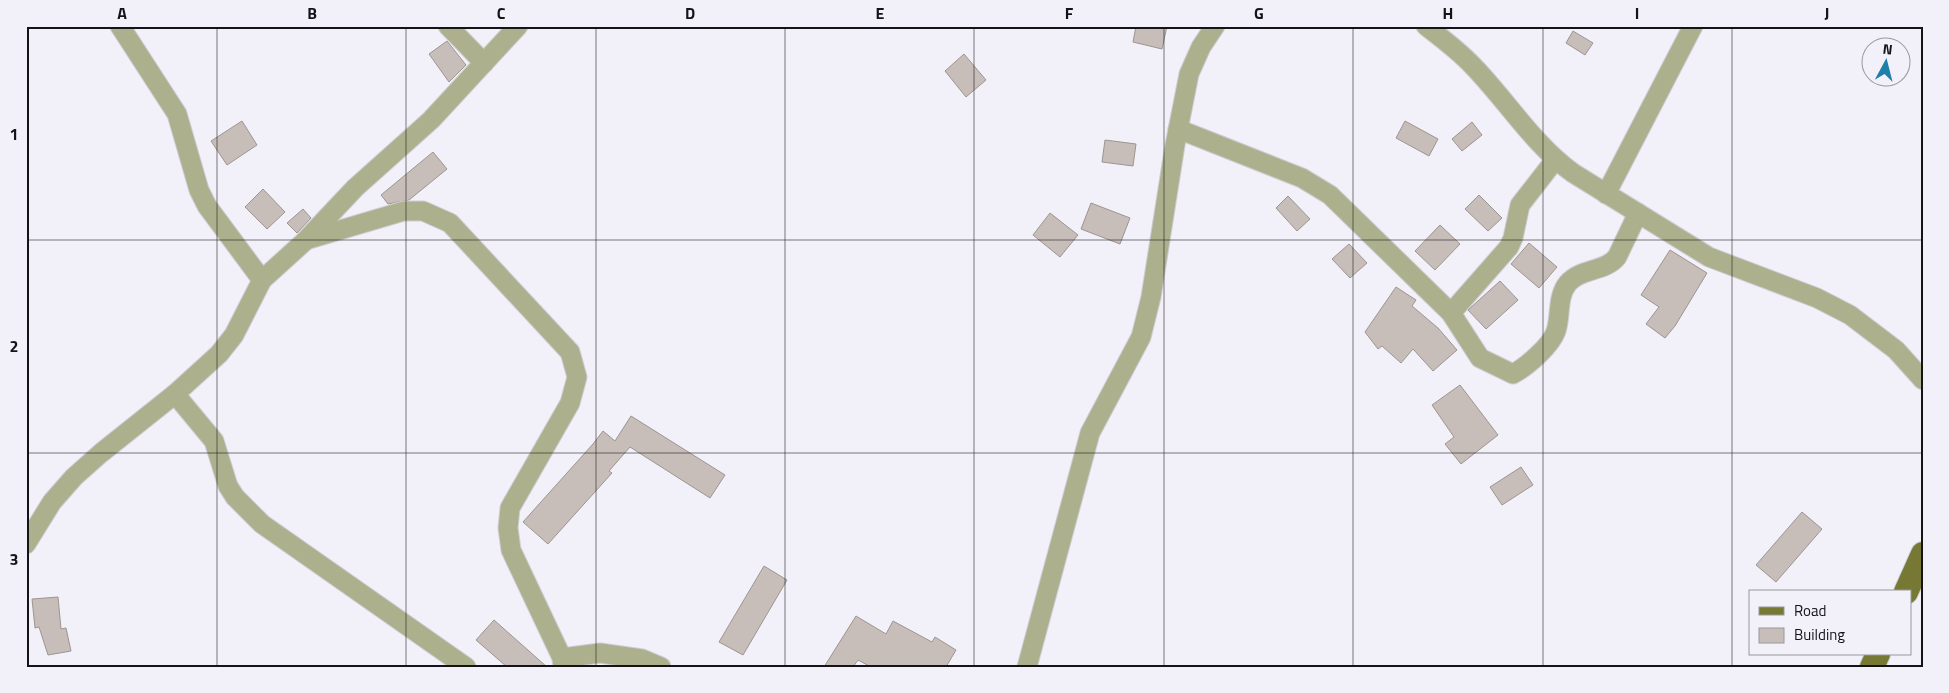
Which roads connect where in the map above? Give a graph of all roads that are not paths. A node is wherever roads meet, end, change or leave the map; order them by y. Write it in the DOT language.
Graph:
graph roads {
  1 [pos="120,26"];
  2 [pos="448,26"];
  3 [pos="518,26"];
  4 [pos="1215,26"];
  5 [pos="1426,26"];
  6 [pos="1693,26"];
  7 [pos="484,63"];
  8 [pos="1178,129"];
  9 [pos="1555,160"];
  10 [pos="1606,194"];
  11 [pos="1638,214"];
  12 [pos="305,241"];
  13 [pos="262,280"];
  14 [pos="1451,313"];
  15 [pos="1923,380"];
  16 [pos="175,394"];
  17 [pos="26,544"];
  18 [pos="1923,554"];
  19 [pos="1907,590"];
  20 [pos="562,663"];
  21 [pos="466,667"];
  22 [pos="661,667"];
  23 [pos="1027,667"];
  1 -- 13 [label="street"];
  2 -- 7 [label="street"];
  3 -- 7 [label="street"];
  4 -- 8 [label="street"];
  5 -- 9 [label="street"];
  6 -- 10 [label="street"];
  7 -- 12 [label="street"];
  8 -- 14 [label="street"];
  8 -- 23 [label="street"];
  9 -- 10 [label="street"];
  9 -- 14 [label="street"];
  10 -- 11 [label="street"];
  11 -- 14 [label="street"];
  11 -- 15 [label="street"];
  12 -- 13 [label="street"];
  12 -- 20 [label="street"];
  13 -- 16 [label="street"];
  16 -- 17 [label="street"];
  16 -- 21 [label="street"];
  18 -- 19 [label="main road"];
  20 -- 22 [label="street"];
}
